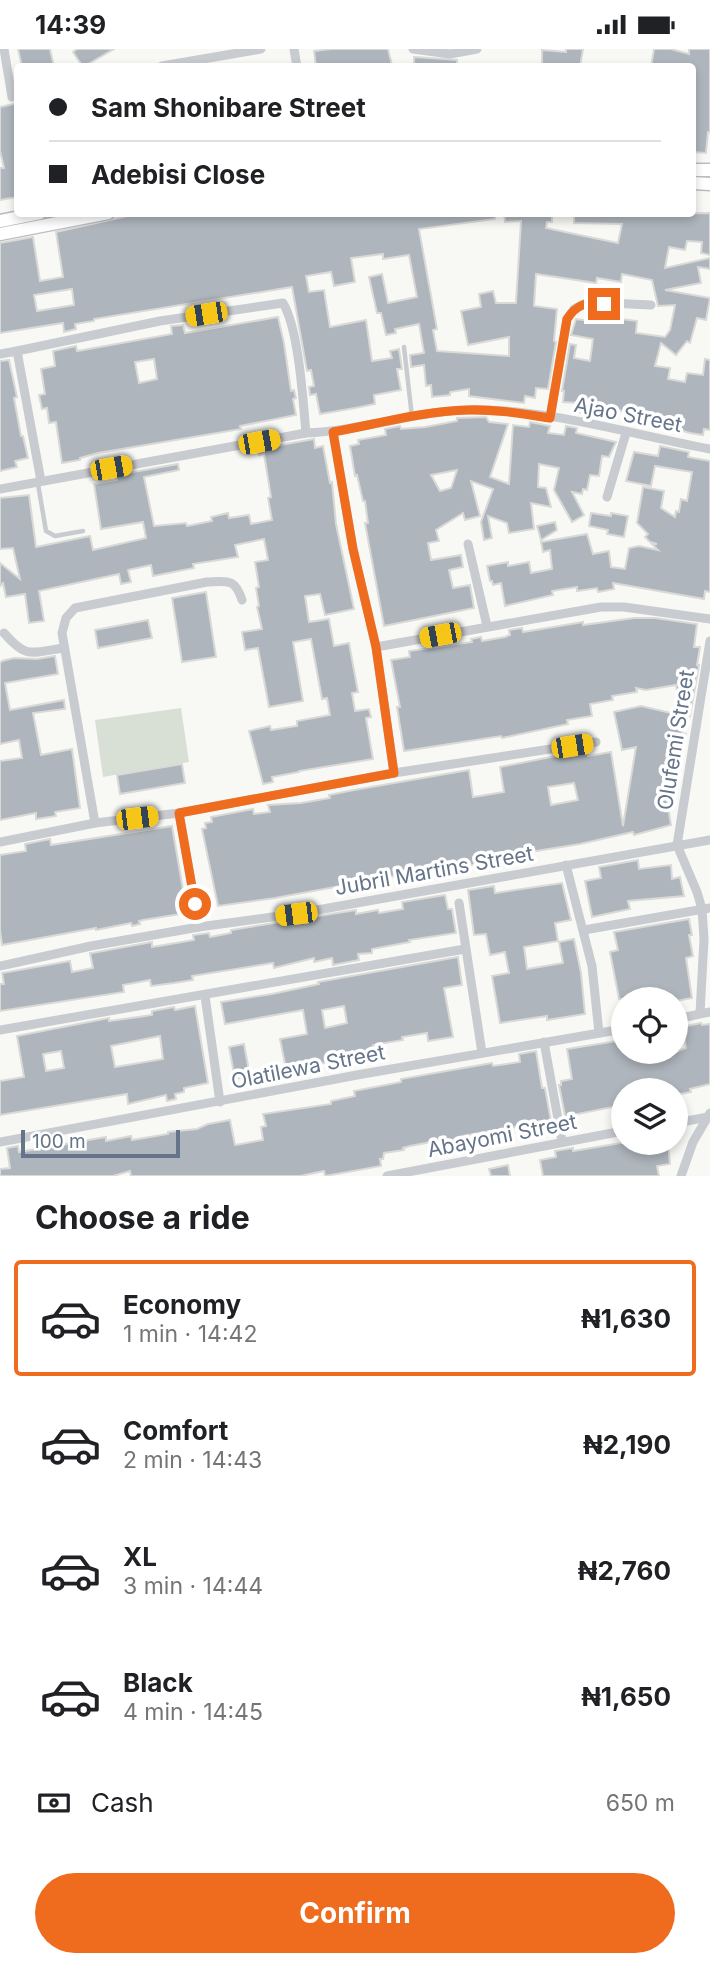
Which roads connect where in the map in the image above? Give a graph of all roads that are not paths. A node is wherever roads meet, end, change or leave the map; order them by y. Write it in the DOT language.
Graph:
graph roads {
  1 [pos="4,49"];
  2 [pos="261,49"];
  3 [pos="413,49"];
  4 [pos="477,49"];
  5 [pos="179,63"];
  6 [pos="14,92"];
  7 [pos="20,217"];
  8 [pos="87,217"];
  9 [pos="0,221"];
  10 [pos="0,234"];
  11 [pos="651,305"];
  12 [pos="404,347"];
  13 [pos="18,351"];
  14 [pos="0,354"];
  15 [pos="412,418"];
  16 [pos="550,418"];
  17 [pos="333,432"];
  18 [pos="626,432"];
  19 [pos="306,433"];
  20 [pos="710,449"];
  21 [pos="39,482"];
  22 [pos="0,489"];
  23 [pos="607,497"];
  24 [pos="83,531"];
  25 [pos="468,544"];
  26 [pos="242,600"];
  27 [pos="710,619"];
  28 [pos="486,626"];
  29 [pos="4,633"];
  30 [pos="710,641"];
  31 [pos="64,647"];
  32 [pos="376,647"];
  33 [pos="596,742"];
  34 [pos="394,773"];
  35 [pos="179,813"];
  36 [pos="95,823"];
  37 [pos="710,841"];
  38 [pos="0,842"];
  39 [pos="677,845"];
  40 [pos="566,865"];
  41 [pos="459,903"];
  42 [pos="706,909"];
  43 [pos="199,927"];
  44 [pos="584,930"];
  45 [pos="466,949"];
  46 [pos="0,966"];
  47 [pos="205,996"];
  48 [pos="705,1013"];
  49 [pos="0,1030"];
  50 [pos="611,1031"];
  51 [pos="599,1033"];
  52 [pos="544,1042"];
  53 [pos="482,1053"];
  54 [pos="220,1102"];
  55 [pos="709,1115"];
  56 [pos="688,1119"];
  57 [pos="611,1133"];
  58 [pos="562,1141"];
  59 [pos="0,1142"];
  60 [pos="387,1176"];
  61 [pos="681,1176"];
  1 -- 6 [label="street"];
  2 -- 5 [label="street"];
  3 -- 4 [label="street"];
  7 -- 9 [label="main road"];
  8 -- 10 [label="main road"];
  11 -- 16 [label="street"];
  12 -- 15 [label="lane"];
  13 -- 14 [label="street"];
  13 -- 19 [label="street"];
  13 -- 21 [label="street"];
  15 -- 16 [label="street, Ajao Street"];
  15 -- 17 [label="street, Ajao Street"];
  16 -- 18 [label="street, Ajao Street"];
  17 -- 19 [label="street, Ajao Street"];
  17 -- 32 [label="street"];
  18 -- 20 [label="street, Ajao Street"];
  18 -- 23 [label="street"];
  19 -- 21 [label="street, Ajao Street"];
  21 -- 22 [label="street, Ajao Street"];
  21 -- 24 [label="lane"];
  25 -- 28 [label="street"];
  26 -- 31 [label="street"];
  27 -- 28 [label="street"];
  28 -- 32 [label="street"];
  29 -- 31 [label="street"];
  30 -- 39 [label="street, Olufemi Street"];
  31 -- 36 [label="street"];
  32 -- 34 [label="street"];
  33 -- 34 [label="street"];
  34 -- 35 [label="street"];
  35 -- 36 [label="street"];
  35 -- 43 [label="street"];
  36 -- 38 [label="street"];
  37 -- 39 [label="street, Jubril Martins Street"];
  39 -- 40 [label="street, Jubril Martins Street"];
  39 -- 42 [label="street"];
  40 -- 43 [label="street, Jubril Martins Street"];
  40 -- 44 [label="street"];
  41 -- 45 [label="street"];
  42 -- 44 [label="street"];
  42 -- 48 [label="street"];
  43 -- 46 [label="street, Jubril Martins Street"];
  44 -- 51 [label="street"];
  45 -- 47 [label="street"];
  45 -- 53 [label="street"];
  47 -- 49 [label="street"];
  47 -- 54 [label="street"];
  50 -- 51 [label="street, Olatilewa Street"];
  51 -- 52 [label="street, Olatilewa Street"];
  52 -- 53 [label="street, Olatilewa Street"];
  52 -- 58 [label="street"];
  53 -- 54 [label="street, Olatilewa Street"];
  54 -- 59 [label="street, Olatilewa Street"];
  55 -- 56 [label="street"];
  55 -- 61 [label="street"];
  57 -- 58 [label="street, Abayomi Street"];
  58 -- 60 [label="street, Abayomi Street"];
}
